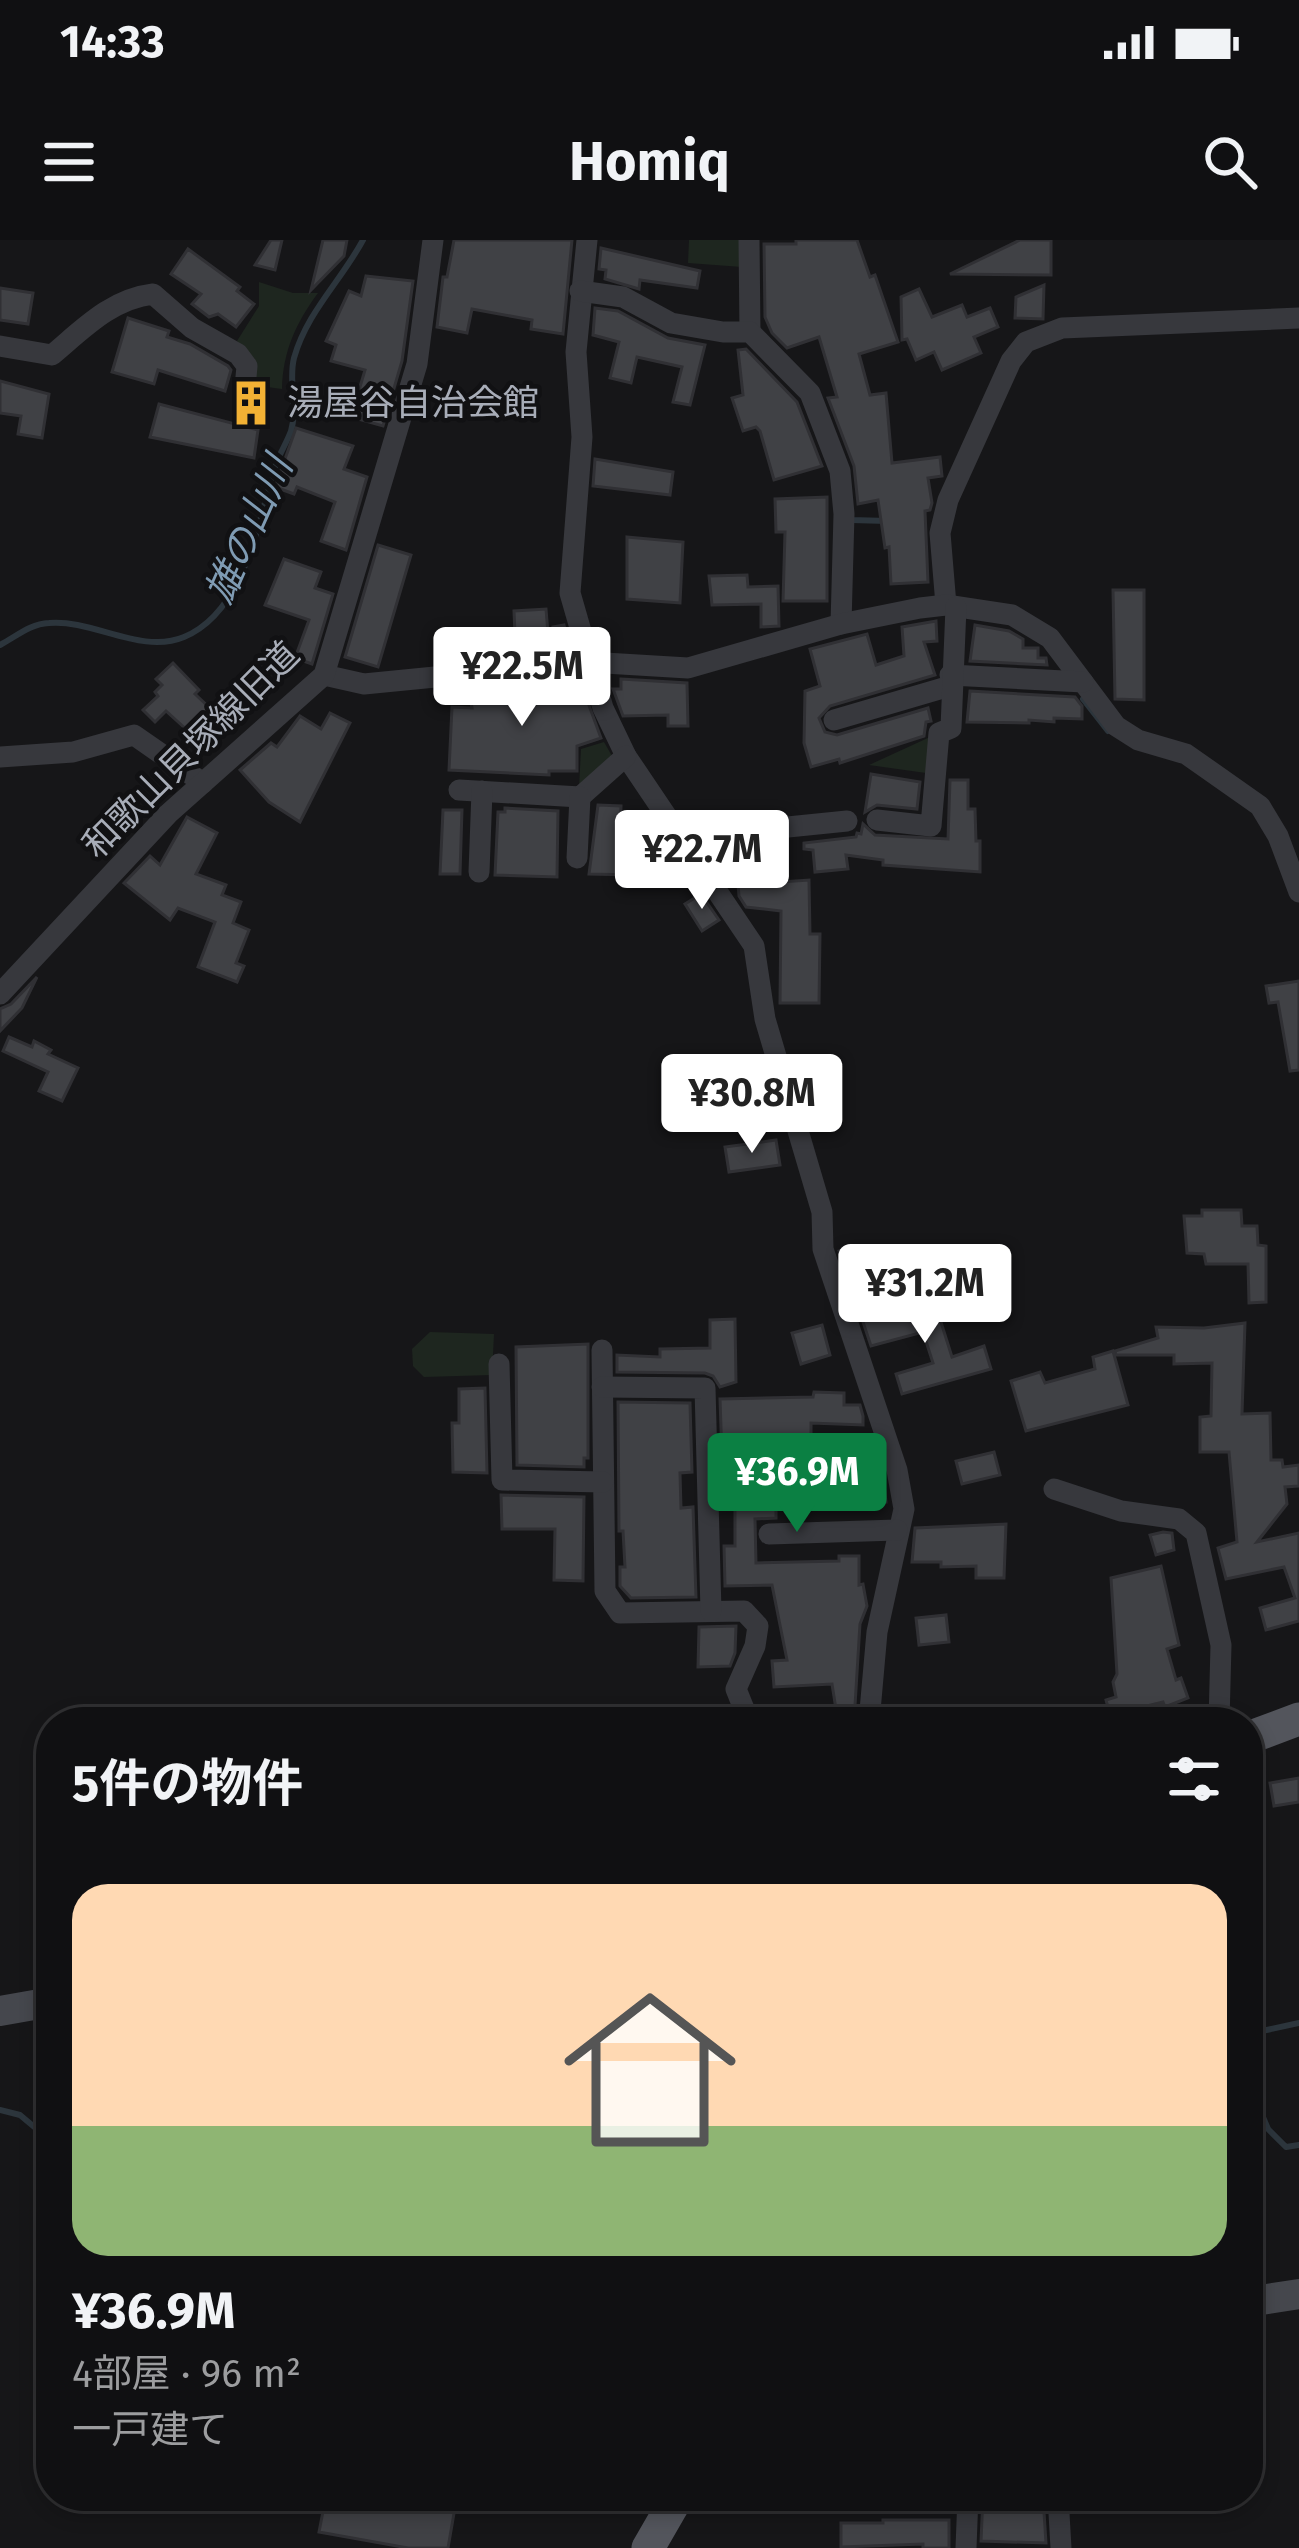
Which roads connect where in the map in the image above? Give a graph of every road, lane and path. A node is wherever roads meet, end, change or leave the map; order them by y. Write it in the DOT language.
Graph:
graph roads {
  1 [pos="433,240"];
  2 [pos="587,240"];
  3 [pos="749,240"];
  4 [pos="580,291"];
  5 [pos="1299,318"];
  6 [pos="750,332"];
  7 [pos="0,346"];
  8 [pos="245,388"];
  9 [pos="951,606"];
  10 [pos="842,624"];
  11 [pos="588,662"];
  12 [pos="324,675"];
  13 [pos="950,681"];
  14 [pos="1072,681"];
  15 [pos="834,720"];
  16 [pos="626,756"];
  17 [pos="0,757"];
  18 [pos="203,782"];
  19 [pos="580,797"];
  20 [pos="878,820"];
  21 [pos="847,821"];
  22 [pos="685,843"];
  23 [pos="578,858"];
  24 [pos="479,872"];
  25 [pos="1299,892"];
  26 [pos="0,994"];
  27 [pos="602,1350"];
  28 [pos="499,1364"];
  29 [pos="602,1387"];
  30 [pos="603,1481"];
  31 [pos="1054,1489"];
  32 [pos="897,1530"];
  33 [pos="769,1534"];
  34 [pos="711,1611"];
  35 [pos="743,1707"];
  36 [pos="870,1707"];
  37 [pos="1219,1707"];
  38 [pos="1299,1719"];
  39 [pos="1263,1732"];
  40 [pos="36,2005"];
  41 [pos="0,2012"];
  42 [pos="1299,2294"];
  43 [pos="1263,2300"];
  44 [pos="669,2511"];
  45 [pos="967,2511"];
  46 [pos="1059,2511"];
  47 [pos="648,2548"];
  48 [pos="966,2548"];
  49 [pos="1061,2548"];
  1 -- 12 [label="street, 和歌山貝塚線旧道"];
  2 -- 4 [label="street"];
  3 -- 6 [label="street"];
  4 -- 6 [label="street"];
  4 -- 11 [label="street"];
  5 -- 9 [label="street"];
  6 -- 10 [label="street"];
  7 -- 8 [label="street"];
  9 -- 10 [label="street"];
  9 -- 13 [label="street"];
  9 -- 14 [label="street"];
  10 -- 11 [label="street"];
  11 -- 12 [label="street"];
  11 -- 16 [label="street"];
  12 -- 18 [label="street, 和歌山貝塚線旧道"];
  13 -- 14 [label="street"];
  13 -- 15 [label="street"];
  13 -- 20 [label="street"];
  14 -- 25 [label="street"];
  16 -- 19 [label="street"];
  16 -- 22 [label="street"];
  17 -- 18 [label="street"];
  18 -- 26 [label="street, 和歌山貝塚線旧道"];
  19 -- 23 [label="street"];
  19 -- 24 [label="street"];
  21 -- 22 [label="street"];
  22 -- 32 [label="street"];
  27 -- 29 [label="street"];
  28 -- 30 [label="street"];
  29 -- 30 [label="street"];
  29 -- 34 [label="street"];
  30 -- 34 [label="street"];
  31 -- 37 [label="street"];
  32 -- 33 [label="street"];
  32 -- 36 [label="street"];
  34 -- 35 [label="street"];
  38 -- 39 [label="main road"];
  40 -- 41 [label="street"];
  42 -- 43 [label="street"];
  44 -- 47 [label="main road"];
  45 -- 48 [label="street"];
  46 -- 49 [label="street"];
}
